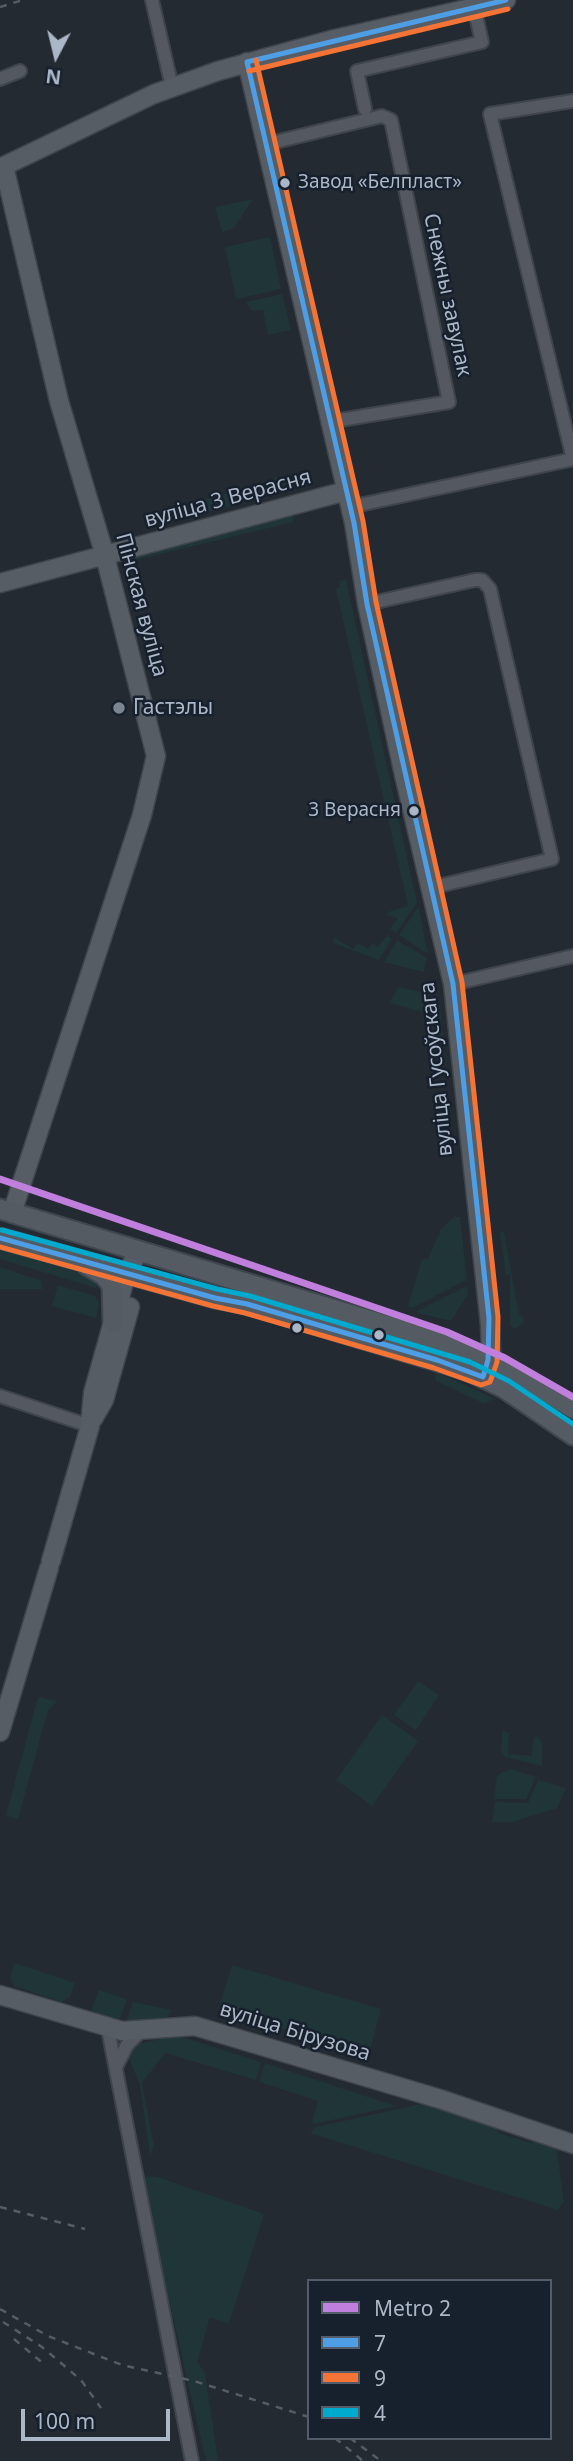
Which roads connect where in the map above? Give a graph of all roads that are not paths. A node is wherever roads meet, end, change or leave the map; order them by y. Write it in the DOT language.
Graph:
graph roads {
  1 [pos="152,0"];
  2 [pos="506,0"];
  3 [pos="474,7"];
  4 [pos="247,62"];
  5 [pos="20,71"];
  6 [pos="0,79"];
  7 [pos="172,87"];
  8 [pos="573,101"];
  9 [pos="366,109"];
  10 [pos="267,144"];
  11 [pos="2,167"];
  12 [pos="328,422"];
  13 [pos="573,459"];
  14 [pos="348,499"];
  15 [pos="105,556"];
  16 [pos="0,583"];
  17 [pos="367,604"];
  18 [pos="430,888"];
  19 [pos="573,956"];
  20 [pos="453,984"];
  21 [pos="3,1215"];
  22 [pos="0,1238"];
  23 [pos="139,1251"];
  24 [pos="74,1258"];
  25 [pos="133,1273"];
  26 [pos="113,1322"];
  27 [pos="486,1369"];
  28 [pos="0,1396"];
  29 [pos="573,1408"];
  30 [pos="90,1426"];
  31 [pos="573,1434"];
  32 [pos="0,1732"];
  33 [pos="0,1995"];
  34 [pos="108,2029"];
  35 [pos="140,2032"];
  36 [pos="117,2065"];
  37 [pos="573,2144"];
  38 [pos="192,2461"];
  1 -- 7 [label="street"];
  2 -- 3 [label="street"];
  3 -- 4 [label="street"];
  3 -- 9 [label="street"];
  4 -- 7 [label="street"];
  4 -- 10 [label="street, вуліца Гусоўскага"];
  5 -- 6 [label="street"];
  7 -- 11 [label="street"];
  8 -- 13 [label="street"];
  10 -- 12 [label="street, вуліца Гусоўскага"];
  10 -- 12 [label="street, Снежны завулак"];
  11 -- 15 [label="street, Пінская вуліца"];
  12 -- 14 [label="street, вуліца Гусоўскага"];
  13 -- 14 [label="street, вуліца 3 Верасня"];
  14 -- 15 [label="street, вуліца 3 Верасня"];
  14 -- 17 [label="street, вуліца Гусоўскага"];
  15 -- 16 [label="street, вуліца 3 Верасня"];
  15 -- 21 [label="street, Пінская вуліца"];
  17 -- 18 [label="street, вуліца Гусоўскага"];
  17 -- 18 [label="street"];
  18 -- 20 [label="street, вуліца Гусоўскага"];
  19 -- 20 [label="street"];
  20 -- 27 [label="street, вуліца Гусоўскага"];
  21 -- 23 [label="main road"];
  22 -- 24 [label="main road"];
  23 -- 25 [label="street"];
  23 -- 27 [label="main road"];
  24 -- 25 [label="main road"];
  24 -- 26 [label="main road"];
  25 -- 26 [label="street"];
  25 -- 27 [label="main road"];
  25 -- 30 [label="street"];
  26 -- 30 [label="street"];
  27 -- 29 [label="main road"];
  27 -- 31 [label="main road"];
  28 -- 30 [label="street"];
  30 -- 32 [label="street"];
  33 -- 34 [label="street, вуліца Бірузова"];
  34 -- 35 [label="street, вуліца Бірузова"];
  34 -- 36 [label="street"];
  35 -- 36 [label="street"];
  35 -- 37 [label="street, вуліца Бірузова"];
  36 -- 38 [label="street"];
}
